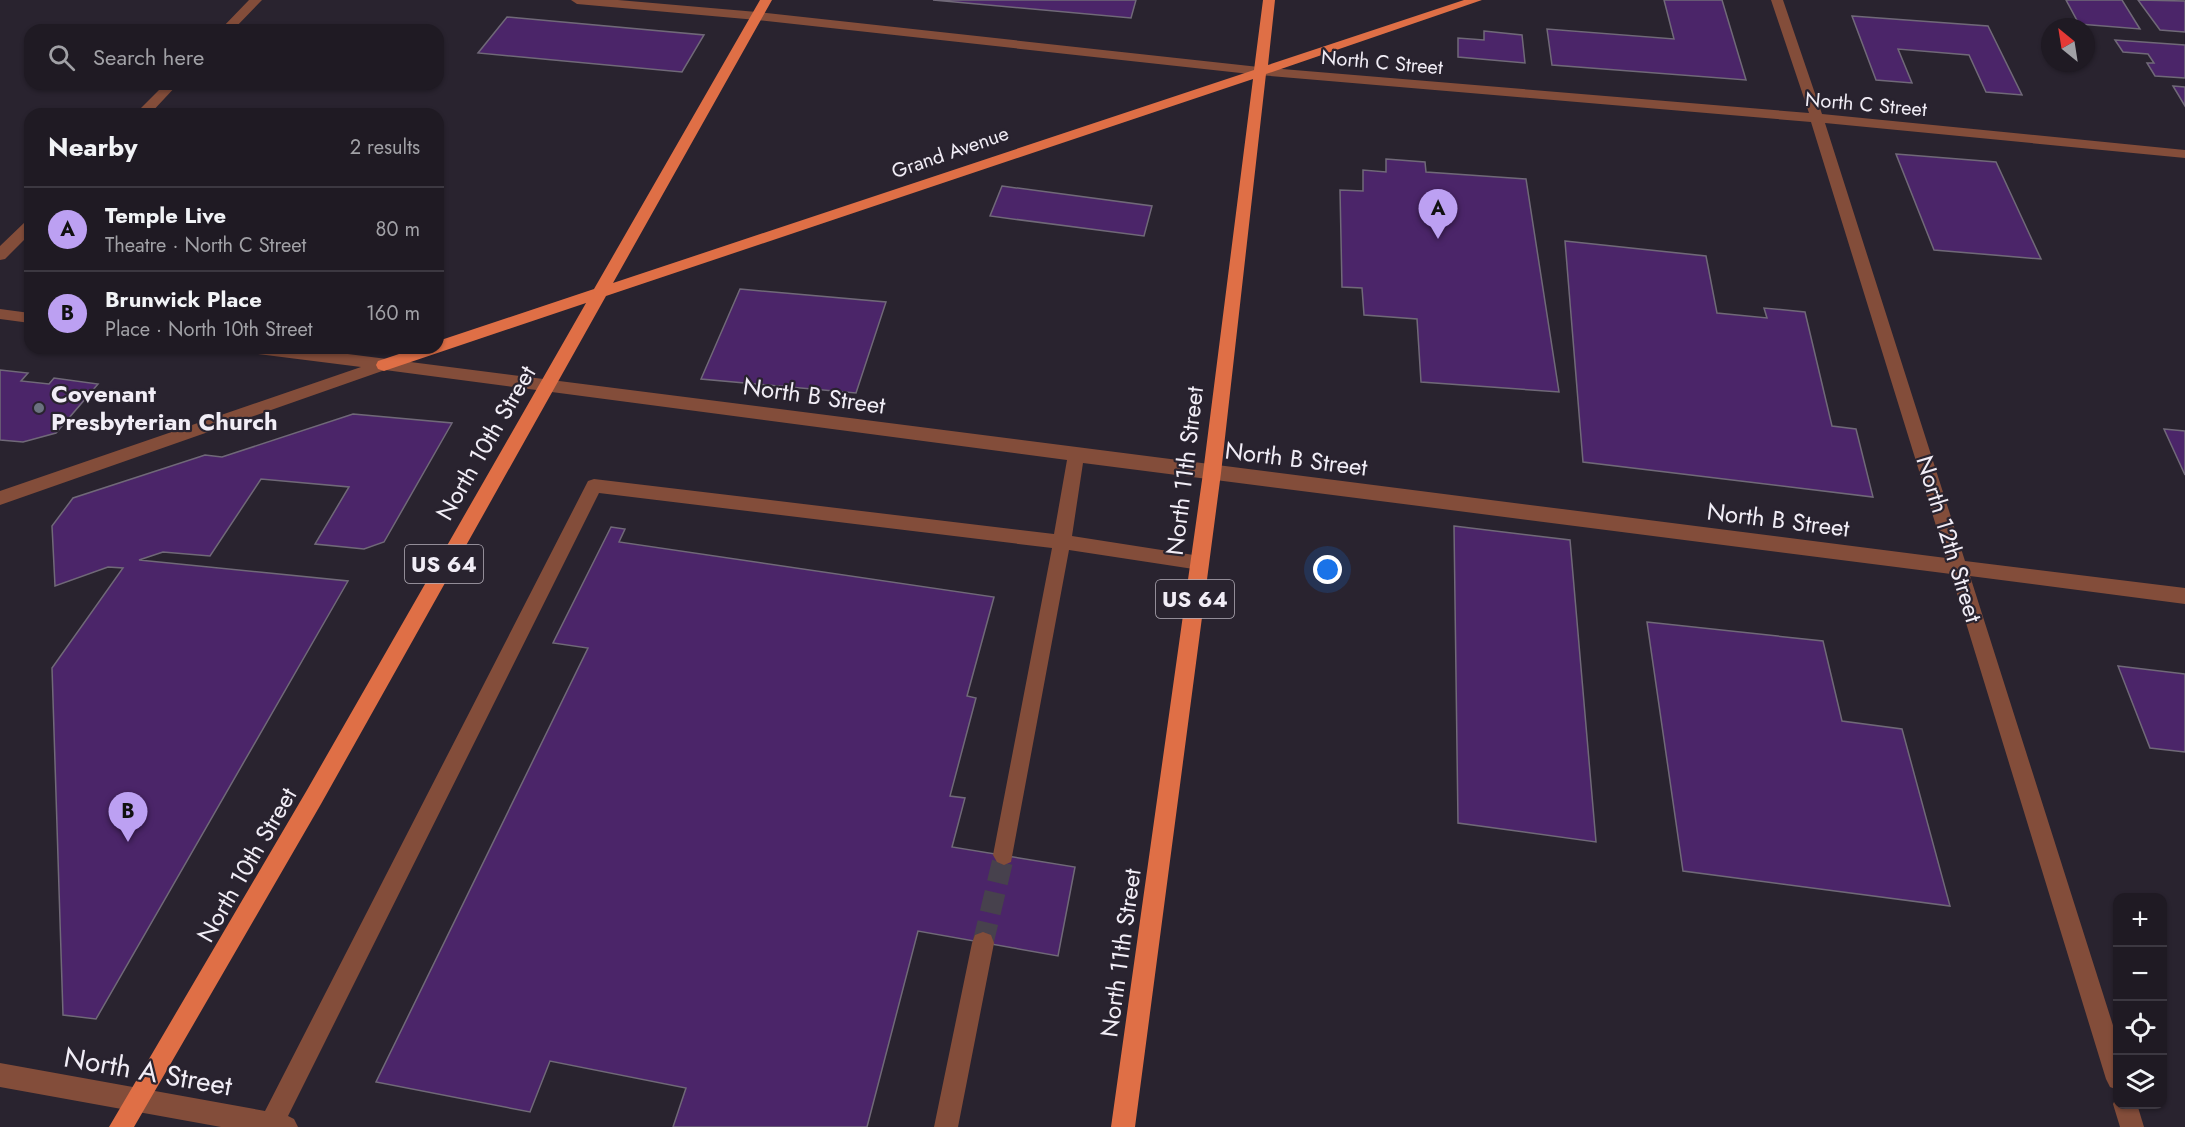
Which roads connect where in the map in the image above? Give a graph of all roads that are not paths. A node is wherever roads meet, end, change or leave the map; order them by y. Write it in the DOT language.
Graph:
graph roads {
  1 [pos="256,0"];
  2 [pos="576,0"];
  3 [pos="766,0"];
  4 [pos="1269,0"];
  5 [pos="1476,0"];
  6 [pos="1777,0"];
  7 [pos="757,16"];
  8 [pos="232,24"];
  9 [pos="1259,71"];
  10 [pos="166,90"];
  11 [pos="148,108"];
  12 [pos="1817,118"];
  13 [pos="2185,154"];
  14 [pos="24,231"];
  15 [pos="0,255"];
  16 [pos="600,292"];
  17 [pos="0,314"];
  18 [pos="24,317"];
  19 [pos="444,344"];
  20 [pos="302,354"];
  21 [pos="416,354"];
  22 [pos="384,365"];
  23 [pos="547,385"];
  24 [pos="1076,455"];
  25 [pos="1212,473"];
  26 [pos="0,498"];
  27 [pos="1062,542"];
  28 [pos="1200,563"];
  29 [pos="1959,567"];
  30 [pos="2185,596"];
  31 [pos="1004,855"];
  32 [pos="982,943"];
  33 [pos="2113,1063"];
  34 [pos="0,1075"];
  35 [pos="139,1099"];
  36 [pos="2127,1109"];
  37 [pos="278,1126"];
  38 [pos="121,1127"];
  39 [pos="946,1127"];
  40 [pos="1123,1127"];
  41 [pos="2132,1127"];
  1 -- 8 [label="street"];
  2 -- 7 [label="street, North C Street"];
  3 -- 7 [label="main road, North 10th Street / US 64"];
  4 -- 9 [label="main road, North 11th Street / US 64"];
  5 -- 9 [label="main road, Grand Avenue"];
  6 -- 12 [label="street, North 12th Street"];
  7 -- 9 [label="street, North C Street"];
  7 -- 16 [label="main road, North 10th Street / US 64"];
  9 -- 12 [label="street, North C Street"];
  9 -- 16 [label="main road, Grand Avenue"];
  9 -- 25 [label="main road, North 11th Street / US 64"];
  10 -- 11 [label="street"];
  12 -- 13 [label="street, North C Street"];
  12 -- 29 [label="street, North 12th Street"];
  14 -- 15 [label="street"];
  16 -- 19 [label="main road, Grand Avenue"];
  16 -- 23 [label="main road, North 10th Street / US 64"];
  17 -- 18 [label="street"];
  20 -- 22 [label="street, North B Street"];
  21 -- 22 [label="main road, Grand Avenue"];
  22 -- 23 [label="street, North B Street"];
  22 -- 26 [label="street"];
  23 -- 24 [label="street, North B Street"];
  23 -- 35 [label="main road, North 10th Street / US 64"];
  24 -- 25 [label="street, North B Street"];
  24 -- 27 [label="street"];
  25 -- 28 [label="main road, North 11th Street / US 64"];
  25 -- 29 [label="street, North B Street"];
  27 -- 28 [label="street"];
  27 -- 31 [label="street"];
  27 -- 37 [label="street"];
  28 -- 40 [label="main road, North 11th Street / US 64"];
  29 -- 30 [label="street, North B Street"];
  29 -- 33 [label="street, North 12th Street"];
  32 -- 39 [label="street"];
  34 -- 35 [label="street, North A Street"];
  35 -- 37 [label="street, North A Street"];
  35 -- 38 [label="main road, North 10th Street / US 64"];
  36 -- 41 [label="street"];
}
